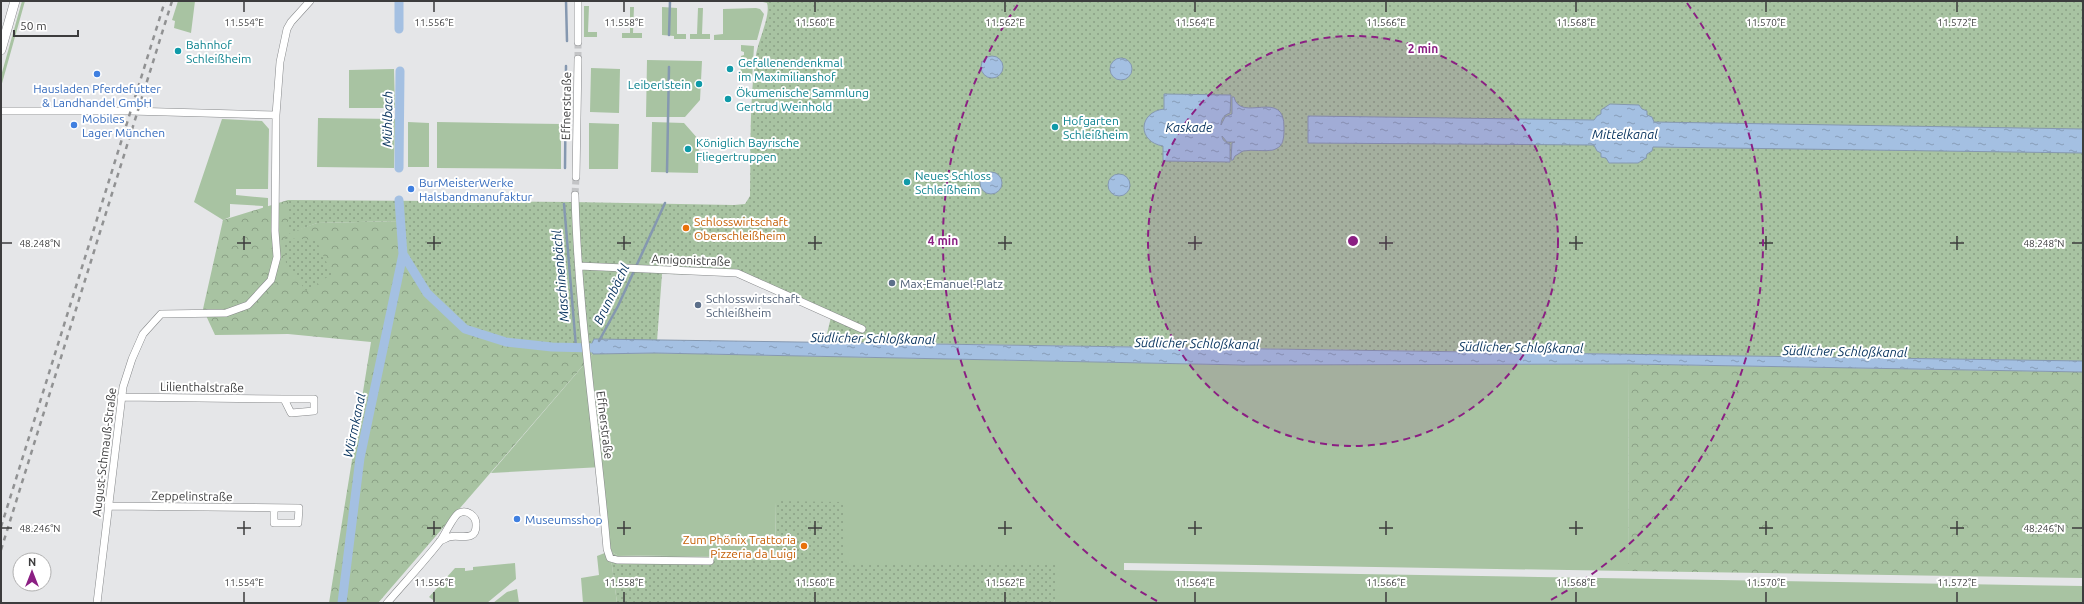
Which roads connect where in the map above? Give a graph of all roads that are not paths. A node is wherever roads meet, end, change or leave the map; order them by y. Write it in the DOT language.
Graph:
graph roads {
  1 [pos="15,1"];
  2 [pos="310,1"];
  3 [pos="578,1"];
  4 [pos="578,42"];
  5 [pos="1,50"];
  6 [pos="578,59"];
  7 [pos="1,111"];
  8 [pos="276,115"];
  9 [pos="576,177"];
  10 [pos="575,195"];
  11 [pos="579,266"];
  12 [pos="862,329"];
  13 [pos="121,397"];
  14 [pos="284,400"];
  15 [pos="108,506"];
  16 [pos="274,508"];
  17 [pos="440,541"];
  18 [pos="710,561"];
  19 [pos="97,603"];
  20 [pos="387,603"];
  1 -- 5 [label="main road"];
  2 -- 8 [label="street, August-Schmauß-Straße"];
  3 -- 4 [label="street"];
  6 -- 9 [label="street, Effnerstraße"];
  7 -- 8 [label="street"];
  8 -- 13 [label="street, August-Schmauß-Straße"];
  10 -- 11 [label="street, Effnerstraße"];
  11 -- 12 [label="street, Amigonistraße"];
  11 -- 18 [label="street, Effnerstraße"];
  13 -- 14 [label="street, Lilienthalstraße"];
  13 -- 15 [label="street, August-Schmauß-Straße"];
  15 -- 16 [label="street, Zeppelinstraße"];
  15 -- 19 [label="street, August-Schmauß-Straße"];
  17 -- 17 [label="street"];
  17 -- 20 [label="street"];
}
